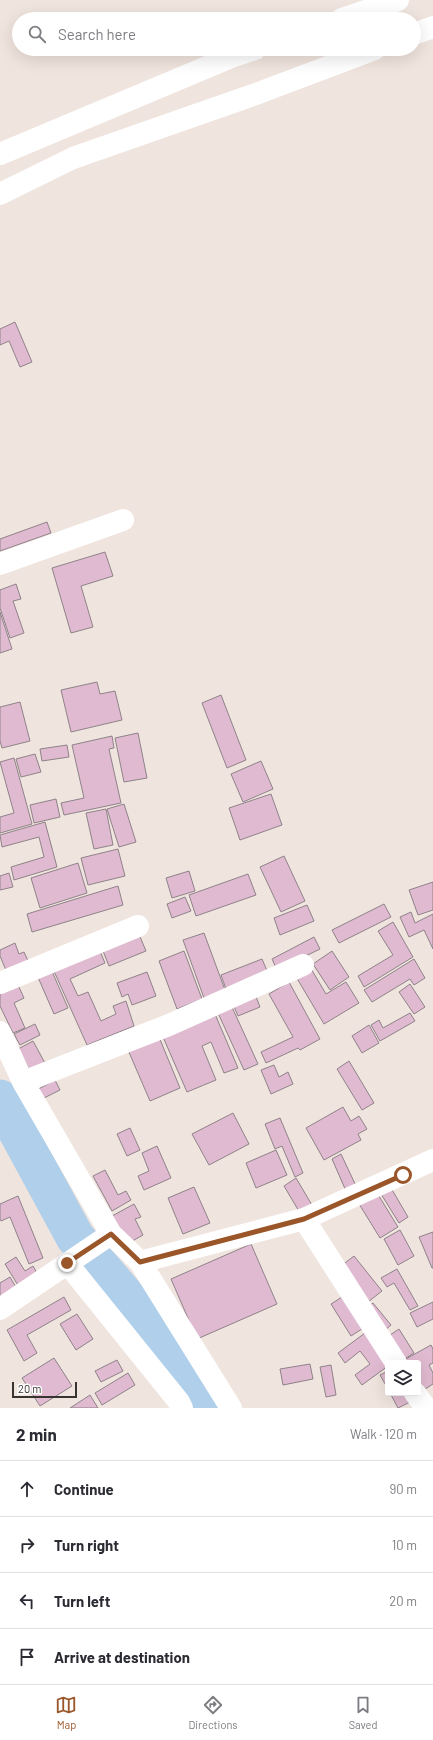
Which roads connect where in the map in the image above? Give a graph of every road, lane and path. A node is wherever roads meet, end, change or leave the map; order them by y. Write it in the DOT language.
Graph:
graph roads {
  1 [pos="398,0"];
  2 [pos="363,12"];
  3 [pos="433,27"];
  4 [pos="421,31"];
  5 [pos="234,56"];
  6 [pos="356,56"];
  7 [pos="0,154"];
  8 [pos="0,194"];
  9 [pos="123,520"];
  10 [pos="0,564"];
  11 [pos="138,926"];
  12 [pos="302,965"];
  13 [pos="0,983"];
  14 [pos="0,1032"];
  15 [pos="24,1082"];
  16 [pos="433,1160"];
  17 [pos="304,1219"];
  18 [pos="104,1238"];
  19 [pos="73,1260"];
  20 [pos="140,1262"];
  21 [pos="0,1309"];
  22 [pos="394,1360"];
  23 [pos="418,1396"];
  24 [pos="182,1408"];
  25 [pos="231,1408"];
  26 [pos="426,1408"];
  1 -- 2 [label="street"];
  3 -- 4 [label="street"];
  5 -- 7 [label="street"];
  6 -- 8 [label="street"];
  9 -- 10 [label="street"];
  11 -- 13 [label="street"];
  12 -- 15 [label="street"];
  14 -- 15 [label="street"];
  15 -- 18 [label="street"];
  16 -- 17 [label="street"];
  17 -- 20 [label="street"];
  17 -- 22 [label="street"];
  18 -- 19 [label="street"];
  18 -- 20 [label="street"];
  19 -- 21 [label="street"];
  19 -- 24 [label="street"];
  20 -- 25 [label="street"];
  23 -- 26 [label="street"];
}
